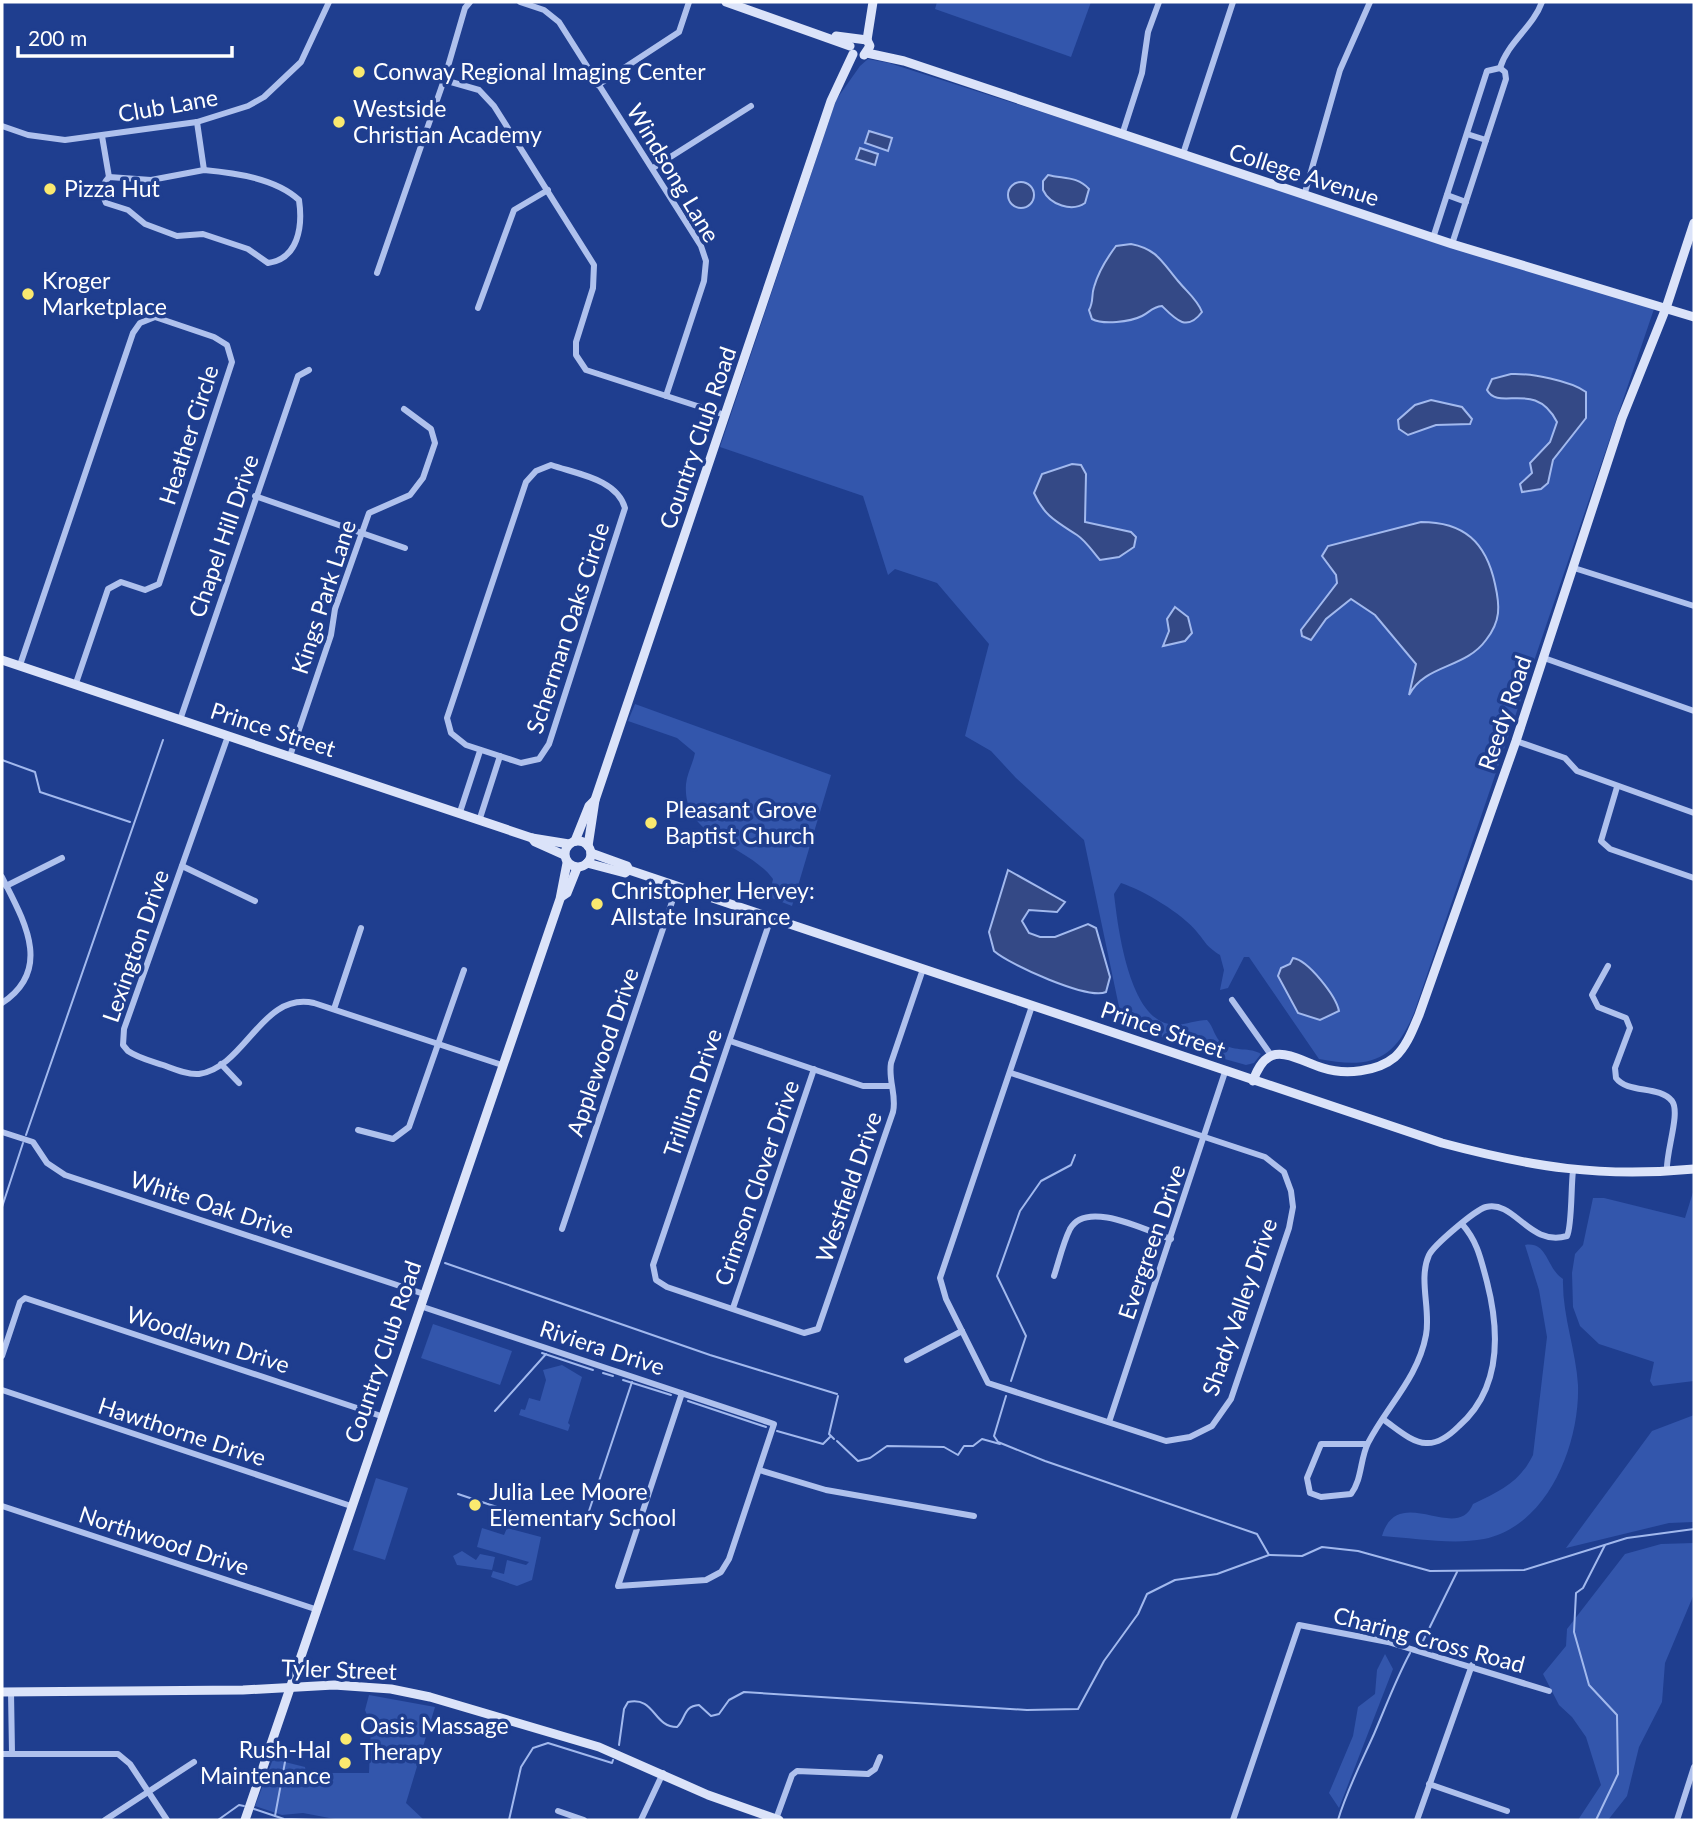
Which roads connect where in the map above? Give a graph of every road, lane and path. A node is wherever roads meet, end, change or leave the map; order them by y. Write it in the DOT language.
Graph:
graph roads {
  1 [pos="330,2"];
  2 [pos="470,2"];
  3 [pos="520,2"];
  4 [pos="690,2"];
  5 [pos="726,2"];
  6 [pos="1159,2"];
  7 [pos="1233,2"];
  8 [pos="1370,2"];
  9 [pos="1542,2"];
  10 [pos="873,4"];
  11 [pos="860,46"];
  12 [pos="1500,68"];
  13 [pos="444,80"];
  14 [pos="598,85"];
  15 [pos="751,106"];
  16 [pos="197,122"];
  17 [pos="2,126"];
  18 [pos="1467,134"];
  19 [pos="1122,135"];
  20 [pos="102,136"];
  21 [pos="1486,140"];
  22 [pos="1183,155"];
  23 [pos="653,168"];
  24 [pos="204,170"];
  25 [pos="109,177"];
  26 [pos="548,190"];
  27 [pos="1447,195"];
  28 [pos="1304,196"];
  29 [pos="1466,202"];
  30 [pos="1694,223"];
  31 [pos="1433,238"];
  32 [pos="1452,244"];
  33 [pos="377,273"];
  34 [pos="478,308"];
  35 [pos="1666,308"];
  36 [pos="1694,317"];
  37 [pos="309,370"];
  38 [pos="666,396"];
  39 [pos="404,409"];
  40 [pos="725,415"];
  41 [pos="255,496"];
  42 [pos="361,532"];
  43 [pos="405,548"];
  44 [pos="1574,568"];
  45 [pos="1694,606"];
  46 [pos="1544,658"];
  47 [pos="2,660"];
  48 [pos="20,665"];
  49 [pos="76,683"];
  50 [pos="1694,710"];
  51 [pos="180,720"];
  52 [pos="228,736"];
  53 [pos="1516,741"];
  54 [pos="480,751"];
  55 [pos="290,755"];
  56 [pos="500,757"];
  57 [pos="1617,787"];
  58 [pos="595,800"];
  59 [pos="460,812"];
  60 [pos="1694,813"];
  61 [pos="480,818"];
  62 [pos="532,838"];
  63 [pos="572,843"];
  64 [pos="589,849"];
  65 [pos="62,858"];
  66 [pos="566,859"];
  67 [pos="587,863"];
  68 [pos="182,866"];
  69 [pos="577,868"];
  70 [pos="629,870"];
  71 [pos="2,877"];
  72 [pos="1694,878"];
  73 [pos="6,886"];
  74 [pos="677,887"];
  75 [pos="561,897"];
  76 [pos="255,901"];
  77 [pos="771,918"];
  78 [pos="362,928"];
  79 [pos="1608,966"];
  80 [pos="923,969"];
  81 [pos="464,970"];
  82 [pos="1232,1000"];
  83 [pos="2,1003"];
  84 [pos="1032,1006"];
  85 [pos="334,1009"];
  86 [pos="730,1041"];
  87 [pos="439,1044"];
  88 [pos="1271,1055"];
  89 [pos="221,1064"];
  90 [pos="502,1065"];
  91 [pos="814,1069"];
  92 [pos="1225,1072"];
  93 [pos="1011,1073"];
  94 [pos="1253,1081"];
  95 [pos="239,1083"];
  96 [pos="891,1086"];
  97 [pos="358,1130"];
  98 [pos="2,1132"];
  99 [pos="1206,1136"];
  100 [pos="1694,1169"];
  101 [pos="1573,1171"];
  102 [pos="1667,1172"];
  103 [pos="1462,1224"];
  104 [pos="562,1229"];
  105 [pos="1171,1239"];
  106 [pos="1054,1276"];
  107 [pos="424,1294"];
  108 [pos="420,1306"];
  109 [pos="733,1308"];
  110 [pos="962,1331"];
  111 [pos="2,1356"];
  112 [pos="908,1360"];
  113 [pos="2,1390"];
  114 [pos="682,1393"];
  115 [pos="381,1416"];
  116 [pos="1384,1420"];
  117 [pos="1109,1422"];
  118 [pos="1367,1444"];
  119 [pos="759,1471"];
  120 [pos="2,1506"];
  121 [pos="351,1506"];
  122 [pos="974,1516"];
  123 [pos="315,1609"];
  124 [pos="1472,1665"];
  125 [pos="289,1685"];
  126 [pos="1549,1691"];
  127 [pos="6,1692"];
  128 [pos="2,1754"];
  129 [pos="12,1754"];
  130 [pos="880,1756"];
  131 [pos="194,1762"];
  132 [pos="1694,1767"];
  133 [pos="663,1773"];
  134 [pos="1429,1784"];
  135 [pos="150,1792"];
  136 [pos="558,1811"];
  137 [pos="1507,1811"];
  138 [pos="757,1817"];
  139 [pos="105,1820"];
  140 [pos="167,1820"];
  141 [pos="245,1820"];
  142 [pos="584,1820"];
  143 [pos="642,1820"];
  144 [pos="777,1820"];
  145 [pos="1233,1820"];
  146 [pos="1417,1820"];
  147 [pos="1677,1820"];
  1 -- 16 [label="street, Club Lane"];
  2 -- 13 [label="street"];
  3 -- 14 [label="street, Windsong Lane"];
  4 -- 14 [label="street"];
  5 -- 11 [label="street, College Avenue"];
  6 -- 19 [label="street"];
  7 -- 22 [label="street"];
  8 -- 28 [label="street"];
  9 -- 12 [label="street"];
  10 -- 11 [label="street, Country Club Road"];
  11 -- 19 [label="street, College Avenue"];
  11 -- 40 [label="street, Country Club Road"];
  12 -- 18 [label="street"];
  12 -- 21 [label="street"];
  13 -- 26 [label="street"];
  13 -- 33 [label="street"];
  14 -- 23 [label="street, Windsong Lane"];
  15 -- 23 [label="street"];
  16 -- 20 [label="street, Club Lane"];
  16 -- 24 [label="street"];
  17 -- 20 [label="street, Club Lane"];
  18 -- 21 [label="street"];
  18 -- 27 [label="street"];
  19 -- 22 [label="street, College Avenue"];
  20 -- 25 [label="street"];
  21 -- 29 [label="street"];
  22 -- 28 [label="street, College Avenue"];
  23 -- 38 [label="street, Windsong Lane"];
  24 -- 25 [label="street"];
  24 -- 25 [label="street"];
  26 -- 34 [label="street"];
  26 -- 38 [label="street"];
  27 -- 29 [label="street"];
  27 -- 31 [label="street"];
  28 -- 31 [label="street, College Avenue"];
  29 -- 32 [label="street"];
  30 -- 35 [label="street, Reedy Road"];
  31 -- 32 [label="street, College Avenue"];
  32 -- 35 [label="street, College Avenue"];
  35 -- 36 [label="street, College Avenue"];
  35 -- 44 [label="street, Reedy Road"];
  37 -- 41 [label="street, Chapel Hill Drive"];
  38 -- 40 [label="street"];
  39 -- 42 [label="street, Kings Park Lane"];
  40 -- 58 [label="street, Country Club Road"];
  41 -- 42 [label="street"];
  41 -- 51 [label="street, Chapel Hill Drive"];
  42 -- 43 [label="street"];
  42 -- 55 [label="street, Kings Park Lane"];
  44 -- 45 [label="street"];
  44 -- 46 [label="street, Reedy Road"];
  46 -- 50 [label="street"];
  46 -- 53 [label="street, Reedy Road"];
  47 -- 48 [label="street, Prince Street"];
  48 -- 49 [label="street, Prince Street"];
  48 -- 49 [label="street, Heather Circle"];
  49 -- 51 [label="street, Prince Street"];
  51 -- 52 [label="street, Prince Street"];
  52 -- 55 [label="street, Prince Street"];
  52 -- 68 [label="street, Lexington Drive"];
  53 -- 57 [label="street"];
  53 -- 88 [label="street, Reedy Road"];
  54 -- 56 [label="street, Scherman Oaks Circle"];
  54 -- 56 [label="street, Scherman Oaks Circle"];
  54 -- 59 [label="street"];
  55 -- 59 [label="street, Prince Street"];
  56 -- 61 [label="street"];
  57 -- 60 [label="street"];
  57 -- 72 [label="street"];
  58 -- 63 [label="street, Country Club Road"];
  58 -- 64 [label="street, Country Club Road"];
  59 -- 61 [label="street, Prince Street"];
  61 -- 62 [label="street, Prince Street"];
  62 -- 63 [label="street, Prince Street"];
  62 -- 66 [label="street, Prince Street"];
  63 -- 64 [label="street, Prince Street"];
  63 -- 66 [label="street, Country Club Road"];
  64 -- 67 [label="street, Country Club Road"];
  64 -- 70 [label="street, Prince Street"];
  65 -- 73 [label="street"];
  66 -- 69 [label="street, Prince Street"];
  66 -- 75 [label="street, Country Club Road"];
  67 -- 69 [label="street"];
  67 -- 70 [label="street, Prince Street"];
  68 -- 76 [label="street"];
  68 -- 89 [label="street, Lexington Drive"];
  69 -- 75 [label="street, Country Club Road"];
  70 -- 74 [label="street, Prince Street"];
  71 -- 73 [label="street"];
  73 -- 83 [label="street"];
  74 -- 77 [label="street, Prince Street"];
  74 -- 104 [label="street, Applewood Drive"];
  75 -- 90 [label="street, Country Club Road"];
  77 -- 80 [label="street, Prince Street"];
  77 -- 86 [label="street, Trillium Drive"];
  78 -- 85 [label="street"];
  79 -- 102 [label="street"];
  80 -- 84 [label="street, Prince Street"];
  80 -- 96 [label="street, Westfield Drive"];
  81 -- 87 [label="street"];
  82 -- 88 [label="street"];
  84 -- 92 [label="street, Prince Street"];
  84 -- 93 [label="street"];
  85 -- 87 [label="street, Lexington Drive"];
  85 -- 89 [label="street, Lexington Drive"];
  86 -- 91 [label="street"];
  86 -- 109 [label="street, Trillium Drive"];
  87 -- 90 [label="street, Lexington Drive"];
  87 -- 97 [label="street"];
  88 -- 94 [label="street"];
  89 -- 95 [label="street"];
  90 -- 107 [label="street, Country Club Road"];
  91 -- 96 [label="street"];
  91 -- 109 [label="street, Crimson Clover Drive"];
  92 -- 94 [label="street, Prince Street"];
  92 -- 99 [label="street, Evergreen Drive"];
  93 -- 99 [label="street, Shady Valley Drive"];
  93 -- 110 [label="street"];
  94 -- 101 [label="street, Prince Street"];
  96 -- 109 [label="street, Westfield Drive"];
  98 -- 107 [label="street, White Oak Drive"];
  99 -- 105 [label="street, Evergreen Drive"];
  99 -- 117 [label="street, Shady Valley Drive"];
  100 -- 102 [label="street, Prince Street"];
  101 -- 102 [label="street, Prince Street"];
  101 -- 103 [label="street"];
  103 -- 116 [label="street"];
  103 -- 116 [label="street"];
  105 -- 106 [label="street"];
  105 -- 117 [label="street, Evergreen Drive"];
  107 -- 108 [label="street, Country Club Road"];
  108 -- 114 [label="street, Riviera Drive"];
  108 -- 115 [label="street, Country Club Road"];
  110 -- 112 [label="street"];
  110 -- 117 [label="street, Shady Valley Drive"];
  111 -- 115 [label="street, Woodlawn Drive"];
  113 -- 121 [label="street, Hawthorne Drive"];
  114 -- 119 [label="street, Riviera Drive"];
  114 -- 119 [label="street"];
  115 -- 121 [label="street, Country Club Road"];
  116 -- 118 [label="street"];
  118 -- 118 [label="street"];
  119 -- 122 [label="street"];
  120 -- 123 [label="street, Northwood Drive"];
  121 -- 123 [label="street, Country Club Road"];
  123 -- 125 [label="street, Country Club Road"];
  124 -- 126 [label="street, Charing Cross Road"];
  124 -- 134 [label="street"];
  124 -- 145 [label="street, Charing Cross Road"];
  125 -- 127 [label="street, Tyler Street"];
  125 -- 133 [label="street, Tyler Street"];
  125 -- 141 [label="street, Country Club Road"];
  127 -- 129 [label="street"];
  128 -- 129 [label="street"];
  129 -- 135 [label="street"];
  130 -- 144 [label="street"];
  131 -- 135 [label="street"];
  132 -- 147 [label="street"];
  133 -- 138 [label="street, Tyler Street"];
  133 -- 143 [label="street"];
  134 -- 137 [label="street"];
  134 -- 146 [label="street"];
  135 -- 139 [label="street"];
  135 -- 140 [label="street"];
  136 -- 142 [label="street"];
  138 -- 144 [label="street, Tyler Street"];
}
